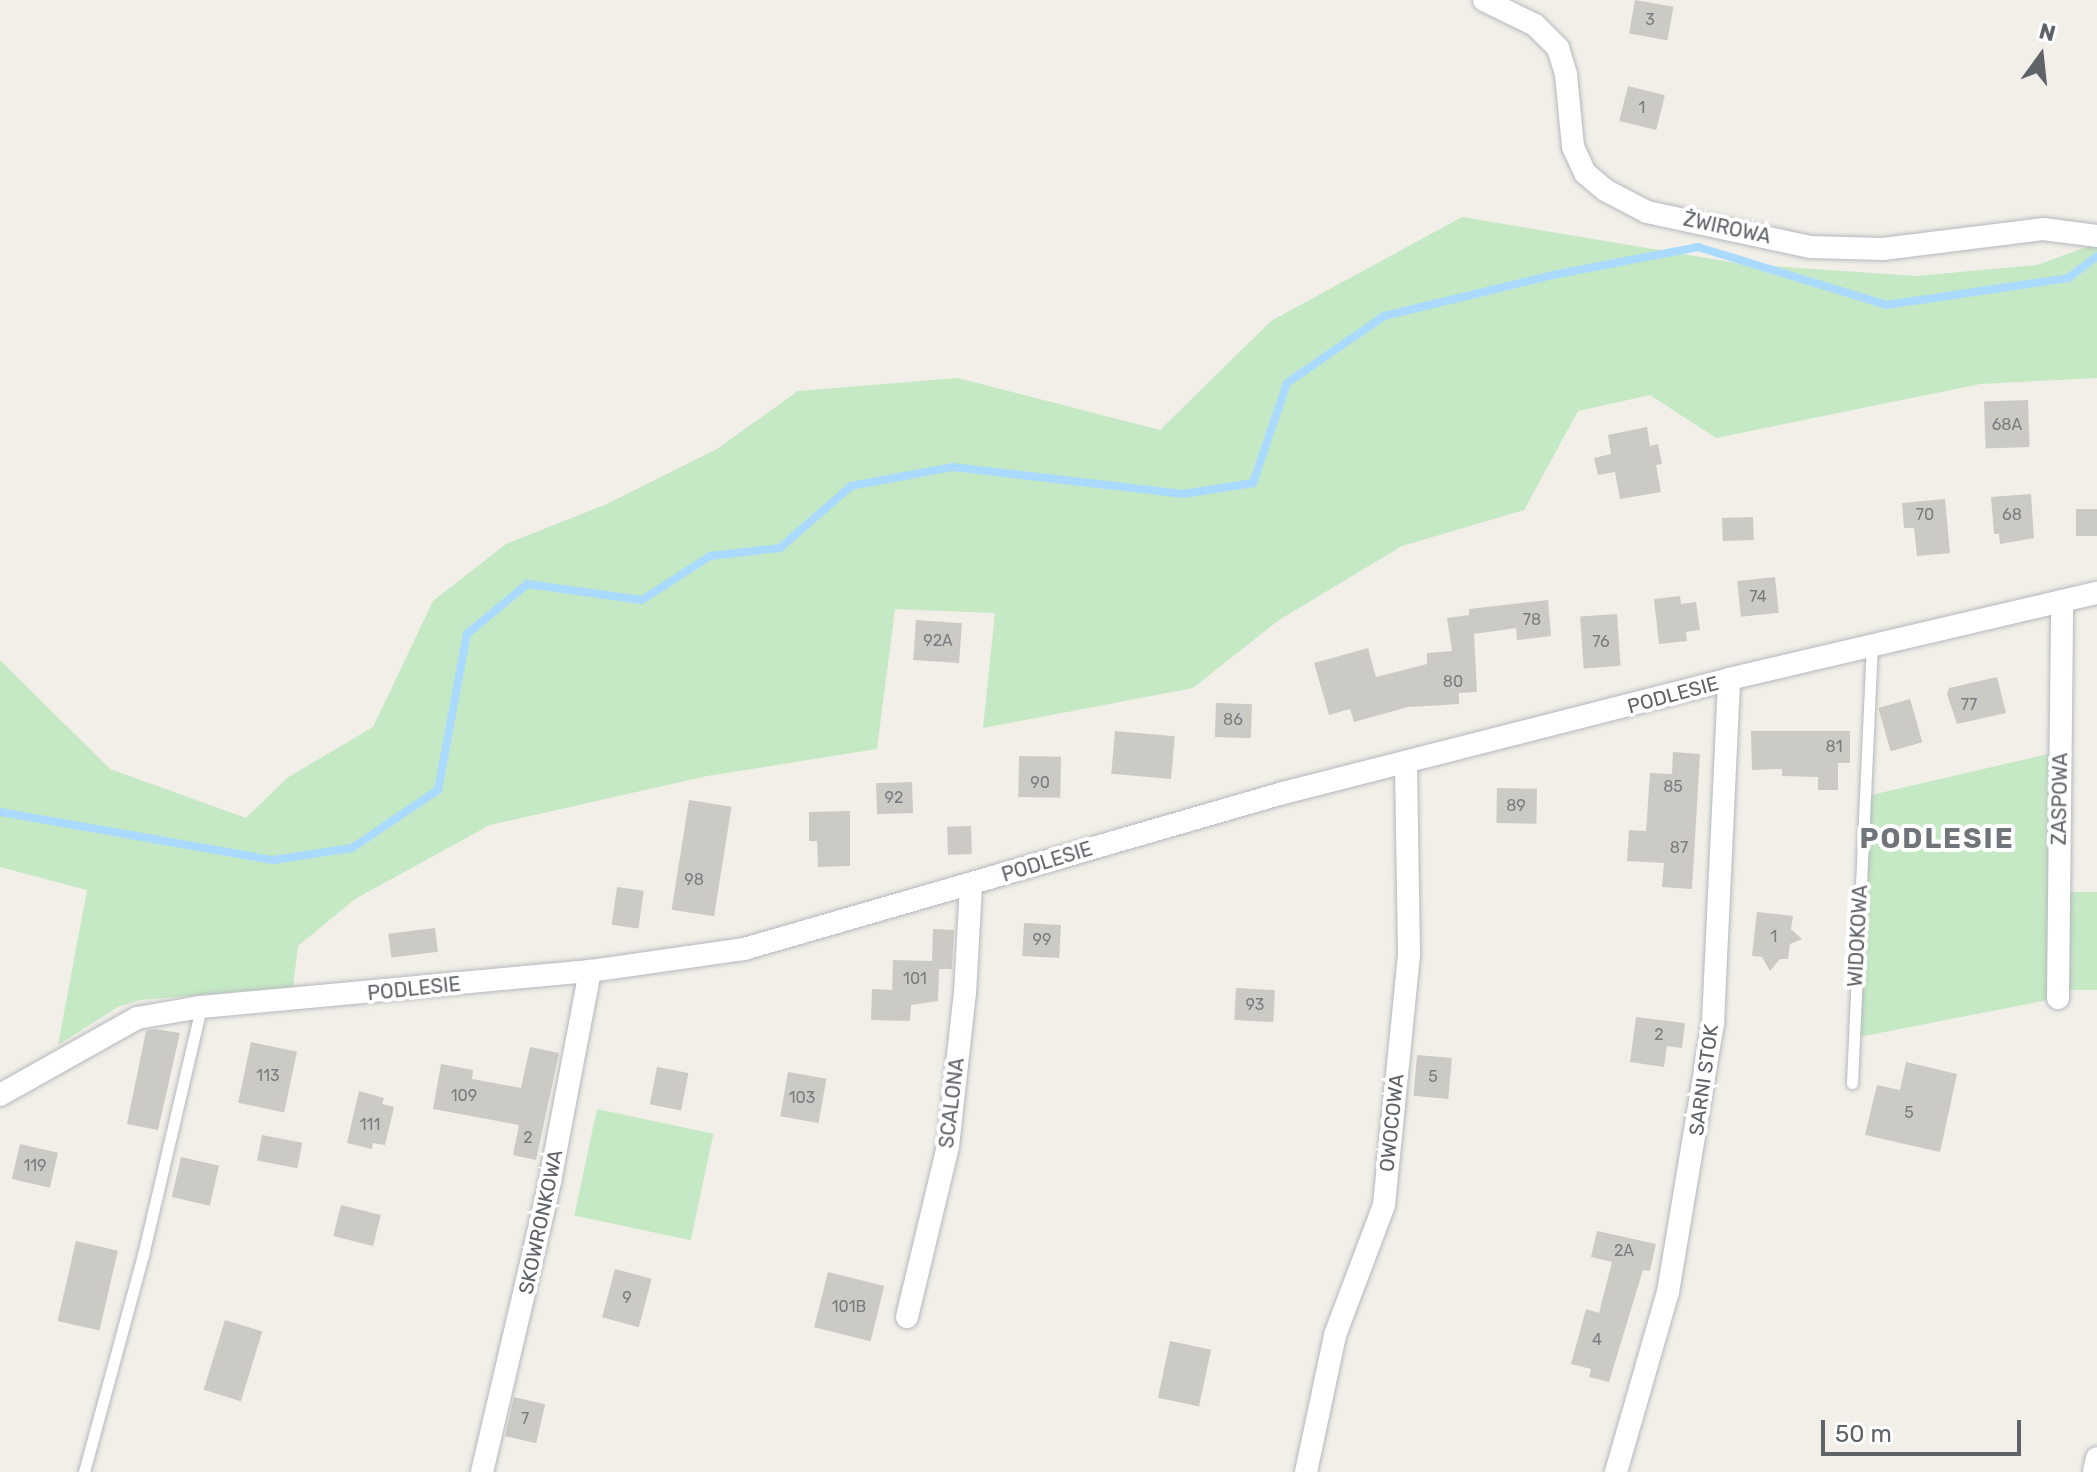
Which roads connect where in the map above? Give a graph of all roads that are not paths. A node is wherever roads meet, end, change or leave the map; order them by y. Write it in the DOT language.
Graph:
graph roads {
  1 [pos="1484,0"];
  2 [pos="2097,236"];
  3 [pos="2097,593"];
  4 [pos="2062,601"];
  5 [pos="1872,646"];
  6 [pos="1729,679"];
  7 [pos="1406,763"];
  8 [pos="971,885"];
  9 [pos="590,971"];
  10 [pos="2058,998"];
  11 [pos="201,1007"];
  12 [pos="1852,1083"];
  13 [pos="0,1095"];
  14 [pos="907,1317"];
  15 [pos="2097,1458"];
  16 [pos="84,1472"];
  17 [pos="482,1472"];
  18 [pos="1306,1472"];
  19 [pos="1616,1472"];
  20 [pos="2094,1472"];
  1 -- 2 [label="street, ŻWIROWA"];
  3 -- 4 [label="street, PODLESIE"];
  4 -- 5 [label="street, PODLESIE"];
  4 -- 10 [label="street, ZASPOWA"];
  5 -- 6 [label="street, PODLESIE"];
  5 -- 12 [label="lane, WIDOKOWA"];
  6 -- 7 [label="street, PODLESIE"];
  6 -- 19 [label="street, SARNI STOK"];
  7 -- 8 [label="street, PODLESIE"];
  7 -- 18 [label="street, OWOCOWA"];
  8 -- 9 [label="street, PODLESIE"];
  8 -- 14 [label="street, SCALONA"];
  9 -- 11 [label="street, PODLESIE"];
  9 -- 17 [label="street, SKOWRONKOWA"];
  11 -- 13 [label="street, PODLESIE"];
  11 -- 16 [label="lane"];
  15 -- 20 [label="street"];
}
